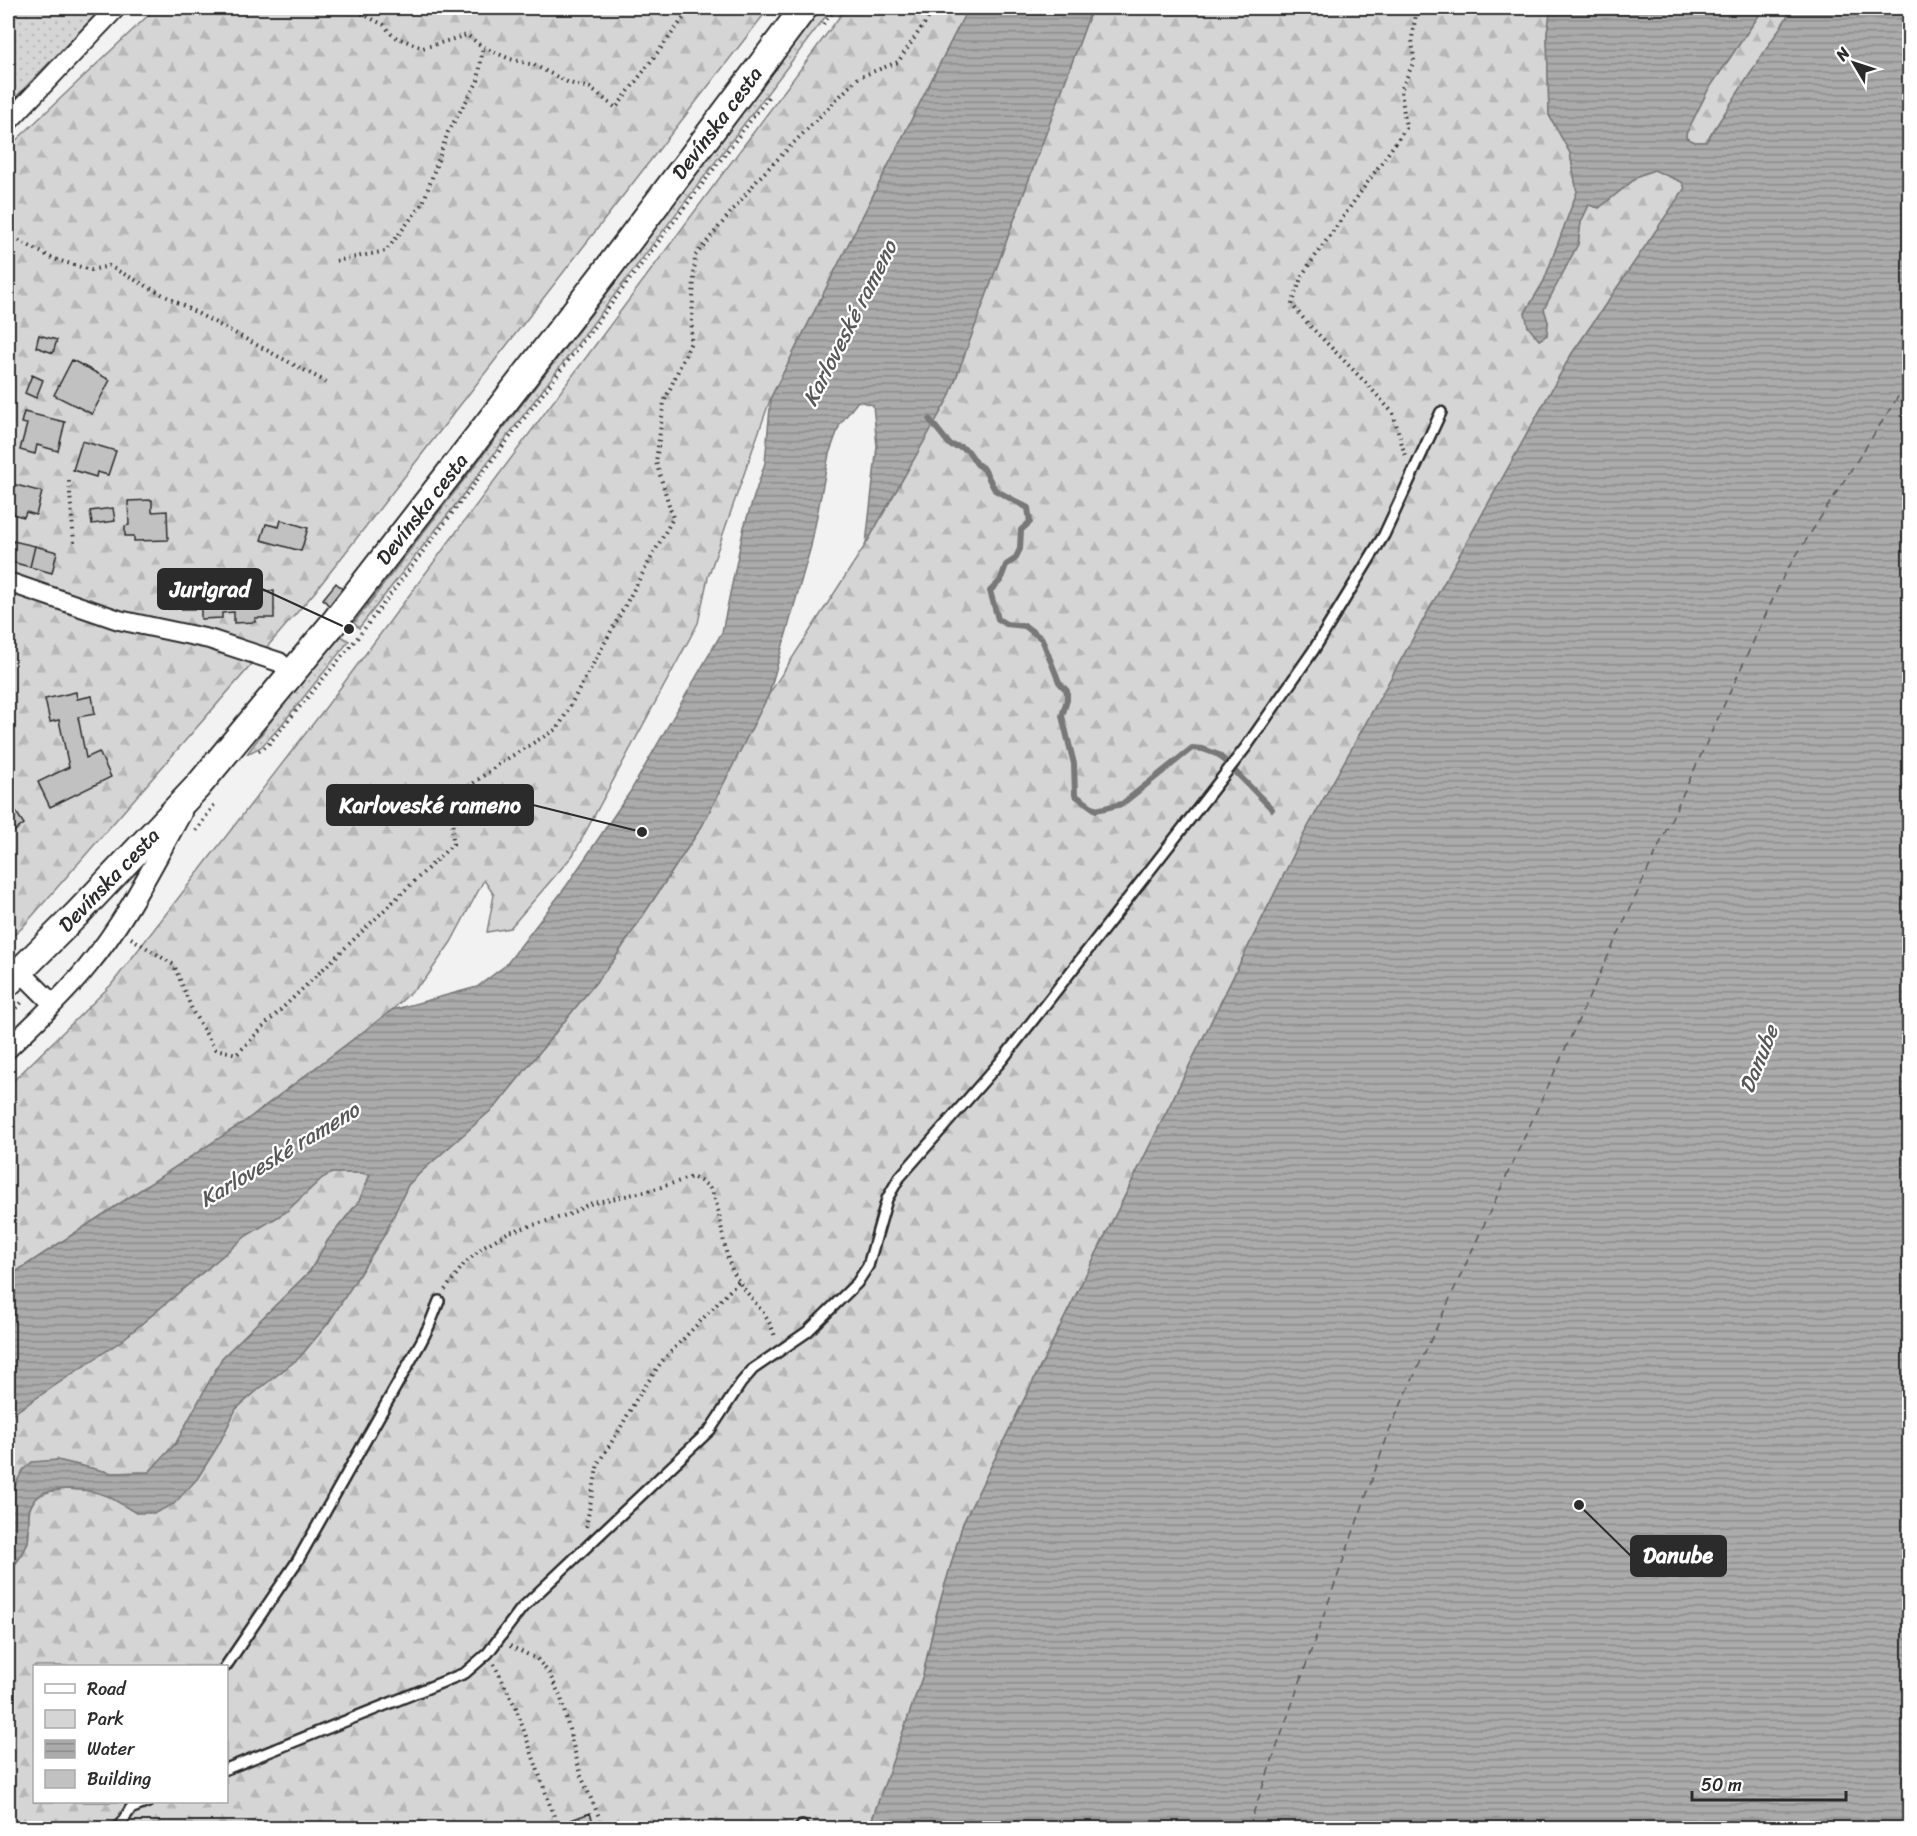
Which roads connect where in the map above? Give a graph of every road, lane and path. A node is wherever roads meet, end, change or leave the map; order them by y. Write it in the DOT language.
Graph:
graph roads {
  1 [pos="116,8"];
  2 [pos="351,8"];
  3 [pos="692,8"];
  4 [pos="804,8"];
  5 [pos="935,8"];
  6 [pos="1417,8"];
  7 [pos="483,47"];
  8 [pos="8,122"];
  9 [pos="8,235"];
  10 [pos="336,261"];
  11 [pos="330,384"];
  12 [pos="1441,412"];
  13 [pos="1406,458"];
  14 [pos="69,481"];
  15 [pos="74,542"];
  16 [pos="8,582"];
  17 [pos="292,674"];
  18 [pos="198,786"];
  19 [pos="128,936"];
  20 [pos="12,977"];
  21 [pos="53,1004"];
  22 [pos="8,1049"];
  23 [pos="739,1281"];
  24 [pos="439,1301"];
  25 [pos="779,1352"];
  26 [pos="580,1554"];
  27 [pos="498,1641"];
  28 [pos="488,1653"];
  29 [pos="227,1665"];
  30 [pos="228,1768"];
  31 [pos="132,1805"];
  32 [pos="117,1828"];
  33 [pos="558,1828"];
  34 [pos="604,1828"];
  1 -- 8 [label="street"];
  2 -- 7 [label="path"];
  3 -- 7 [label="path"];
  4 -- 17 [label="street, Devínska cesta"];
  5 -- 19 [label="path"];
  6 -- 13 [label="path"];
  7 -- 10 [label="path"];
  9 -- 11 [label="path"];
  12 -- 25 [label="lane"];
  14 -- 15 [label="path"];
  16 -- 17 [label="street"];
  17 -- 18 [label="street, Devínska cesta"];
  18 -- 20 [label="street, Devínska cesta"];
  18 -- 21 [label="street"];
  20 -- 21 [label="street"];
  21 -- 22 [label="street"];
  23 -- 24 [label="path"];
  23 -- 25 [label="path"];
  23 -- 26 [label="path"];
  24 -- 29 [label="lane"];
  25 -- 26 [label="lane"];
  26 -- 27 [label="lane"];
  27 -- 28 [label="lane"];
  27 -- 34 [label="path"];
  28 -- 30 [label="lane"];
  28 -- 33 [label="path"];
  31 -- 32 [label="lane"];
}
